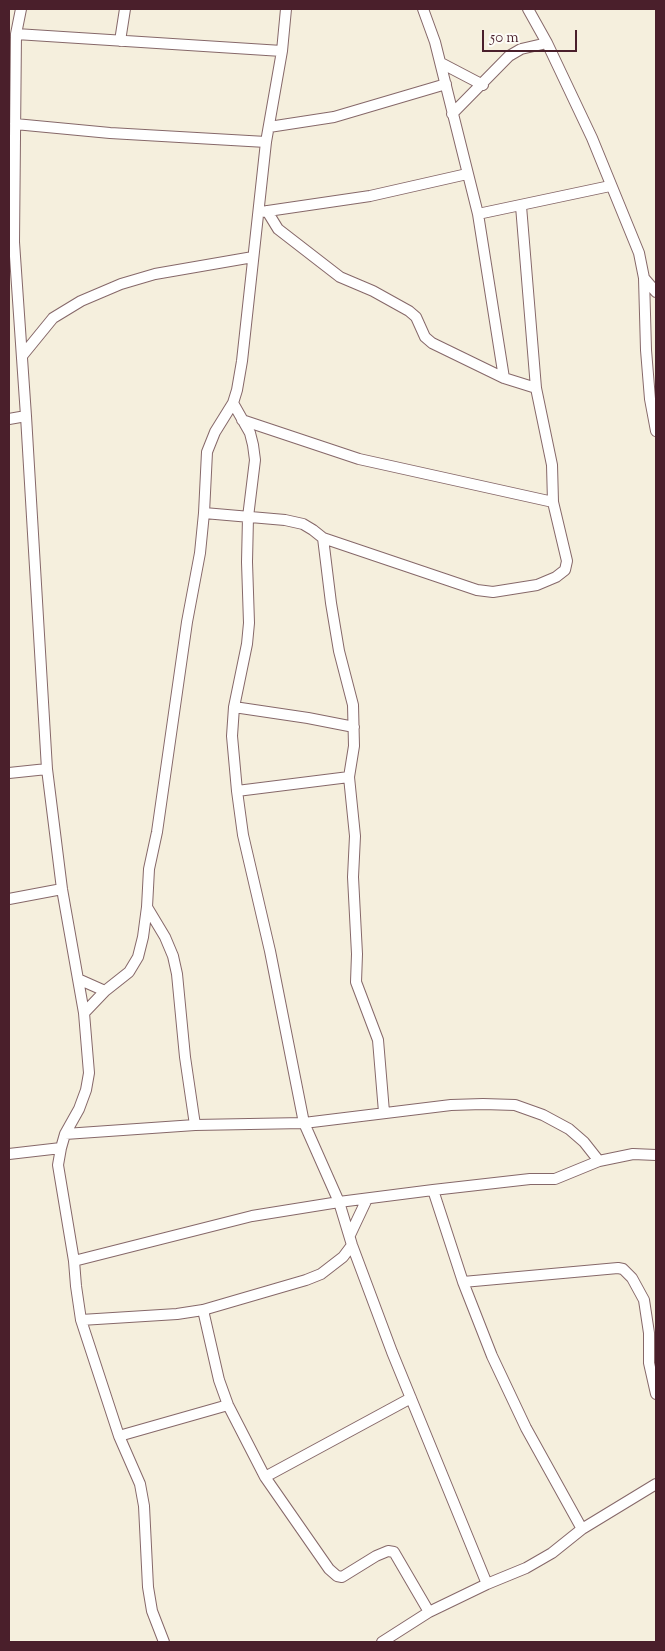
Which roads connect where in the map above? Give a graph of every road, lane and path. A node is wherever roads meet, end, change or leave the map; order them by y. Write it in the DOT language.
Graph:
graph roads {
  1 [pos="21,9"];
  2 [pos="125,9"];
  3 [pos="286,9"];
  4 [pos="423,9"];
  5 [pos="528,9"];
  6 [pos="16,34"];
  7 [pos="120,40"];
  8 [pos="547,43"];
  9 [pos="282,51"];
  10 [pos="441,63"];
  11 [pos="446,84"];
  12 [pos="482,85"];
  13 [pos="452,114"];
  14 [pos="15,124"];
  15 [pos="269,127"];
  16 [pos="266,142"];
  17 [pos="467,174"];
  18 [pos="610,186"];
  19 [pos="521,206"];
  20 [pos="262,212"];
  21 [pos="478,214"];
  22 [pos="253,257"];
  23 [pos="644,278"];
  24 [pos="656,292"];
  25 [pos="22,356"];
  26 [pos="504,378"];
  27 [pos="536,388"];
  28 [pos="233,403"];
  29 [pos="26,416"];
  30 [pos="9,419"];
  31 [pos="242,420"];
  32 [pos="656,431"];
  33 [pos="553,502"];
  34 [pos="204,513"];
  35 [pos="248,517"];
  36 [pos="323,538"];
  37 [pos="234,707"];
  38 [pos="354,727"];
  39 [pos="47,769"];
  40 [pos="9,773"];
  41 [pos="349,777"];
  42 [pos="236,791"];
  43 [pos="62,889"];
  44 [pos="9,899"];
  45 [pos="147,906"];
  46 [pos="78,980"];
  47 [pos="105,991"];
  48 [pos="84,1012"];
  49 [pos="384,1112"];
  50 [pos="304,1123"];
  51 [pos="195,1126"];
  52 [pos="65,1134"];
  53 [pos="61,1148"];
  54 [pos="9,1154"];
  55 [pos="656,1155"];
  56 [pos="599,1161"];
  57 [pos="433,1190"];
  58 [pos="368,1199"];
  59 [pos="339,1202"];
  60 [pos="351,1240"];
  61 [pos="74,1261"];
  62 [pos="463,1282"];
  63 [pos="203,1310"];
  64 [pos="80,1320"];
  65 [pos="656,1394"];
  66 [pos="411,1398"];
  67 [pos="228,1405"];
  68 [pos="119,1436"];
  69 [pos="265,1477"];
  70 [pos="656,1484"];
  71 [pos="582,1529"];
  72 [pos="487,1584"];
  73 [pos="429,1612"];
  74 [pos="165,1642"];
  75 [pos="382,1642"];
  1 -- 6 [label="street"];
  2 -- 7 [label="street"];
  3 -- 9 [label="street"];
  4 -- 10 [label="street"];
  5 -- 8 [label="street"];
  6 -- 7 [label="street"];
  6 -- 14 [label="street"];
  7 -- 9 [label="street"];
  8 -- 12 [label="street"];
  8 -- 18 [label="street"];
  9 -- 15 [label="street"];
  10 -- 11 [label="street"];
  10 -- 12 [label="street"];
  11 -- 13 [label="street"];
  11 -- 15 [label="street"];
  12 -- 13 [label="street"];
  13 -- 17 [label="street"];
  14 -- 16 [label="street"];
  14 -- 25 [label="street"];
  15 -- 16 [label="street"];
  16 -- 20 [label="street"];
  17 -- 20 [label="street"];
  17 -- 21 [label="street"];
  18 -- 19 [label="street"];
  18 -- 23 [label="street"];
  19 -- 21 [label="street"];
  19 -- 27 [label="street"];
  20 -- 22 [label="street"];
  20 -- 26 [label="street"];
  21 -- 26 [label="street"];
  22 -- 25 [label="street"];
  22 -- 28 [label="street"];
  23 -- 24 [label="street"];
  23 -- 32 [label="street"];
  25 -- 29 [label="street"];
  26 -- 27 [label="street"];
  27 -- 33 [label="street"];
  28 -- 31 [label="street"];
  28 -- 34 [label="street"];
  29 -- 30 [label="street"];
  29 -- 39 [label="street"];
  31 -- 33 [label="street"];
  31 -- 35 [label="street"];
  33 -- 36 [label="street"];
  34 -- 35 [label="street"];
  34 -- 45 [label="street"];
  35 -- 36 [label="street"];
  35 -- 37 [label="street"];
  36 -- 38 [label="street"];
  37 -- 38 [label="street"];
  37 -- 42 [label="street"];
  38 -- 41 [label="street"];
  39 -- 40 [label="street"];
  39 -- 43 [label="street"];
  41 -- 42 [label="street"];
  41 -- 49 [label="street"];
  42 -- 50 [label="street"];
  43 -- 44 [label="street"];
  43 -- 46 [label="street"];
  45 -- 47 [label="street"];
  45 -- 51 [label="street"];
  46 -- 47 [label="street"];
  46 -- 48 [label="street"];
  47 -- 48 [label="street"];
  48 -- 52 [label="street"];
  49 -- 50 [label="street"];
  49 -- 56 [label="street"];
  50 -- 51 [label="street"];
  50 -- 59 [label="street"];
  51 -- 52 [label="street"];
  52 -- 53 [label="street"];
  53 -- 54 [label="street"];
  53 -- 61 [label="street"];
  55 -- 56 [label="street"];
  56 -- 57 [label="street"];
  57 -- 58 [label="street"];
  57 -- 62 [label="street"];
  58 -- 59 [label="street"];
  58 -- 60 [label="street"];
  59 -- 60 [label="street"];
  59 -- 61 [label="street"];
  60 -- 63 [label="street"];
  60 -- 66 [label="street"];
  61 -- 64 [label="street"];
  62 -- 65 [label="street"];
  62 -- 71 [label="street"];
  63 -- 64 [label="street"];
  63 -- 67 [label="street"];
  64 -- 68 [label="street"];
  66 -- 69 [label="street"];
  66 -- 72 [label="street"];
  67 -- 68 [label="street"];
  67 -- 69 [label="street"];
  68 -- 74 [label="street"];
  69 -- 73 [label="street"];
  70 -- 71 [label="street"];
  71 -- 72 [label="street"];
  72 -- 73 [label="street"];
  73 -- 75 [label="street"];
}
